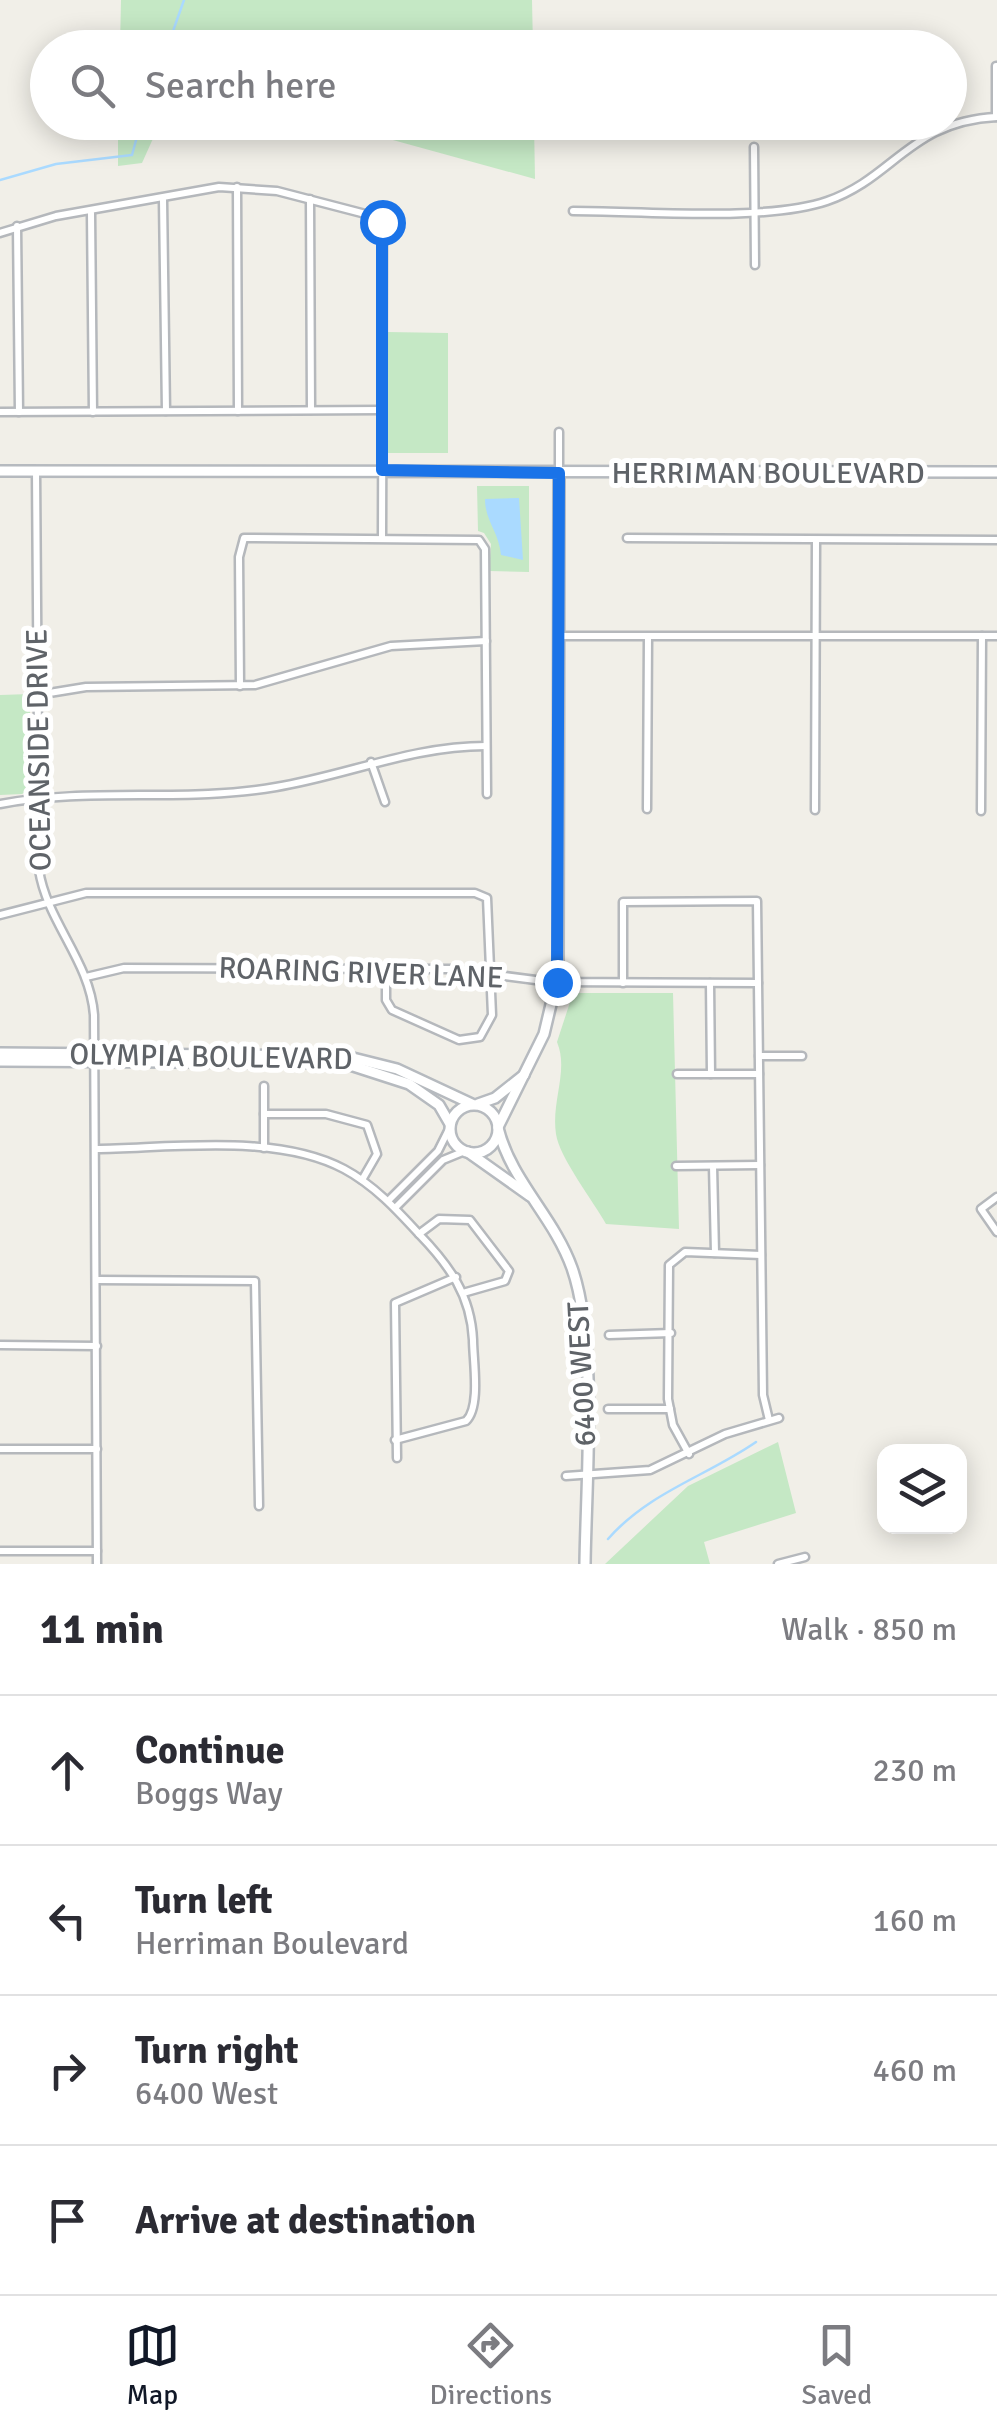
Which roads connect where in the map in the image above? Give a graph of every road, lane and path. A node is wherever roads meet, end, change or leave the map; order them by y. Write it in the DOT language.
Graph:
graph roads {
  1 [pos="996,66"];
  2 [pos="997,117"];
  3 [pos="967,121"];
  4 [pos="918,140"];
  5 [pos="754,147"];
  6 [pos="236,186"];
  7 [pos="162,200"];
  8 [pos="310,200"];
  9 [pos="573,211"];
  10 [pos="754,211"];
  11 [pos="91,213"];
  12 [pos="17,226"];
  13 [pos="0,233"];
  14 [pos="755,264"];
  15 [pos="311,410"];
  16 [pos="382,410"];
  17 [pos="166,411"];
  18 [pos="238,411"];
  19 [pos="0,412"];
  20 [pos="20,412"];
  21 [pos="93,412"];
  22 [pos="559,432"];
  23 [pos="382,470"];
  24 [pos="0,471"];
  25 [pos="36,471"];
  26 [pos="997,472"];
  27 [pos="559,473"];
  28 [pos="382,537"];
  29 [pos="627,538"];
  30 [pos="816,540"];
  31 [pos="997,540"];
  32 [pos="559,636"];
  33 [pos="815,636"];
  34 [pos="982,636"];
  35 [pos="997,636"];
  36 [pos="648,637"];
  37 [pos="486,641"];
  38 [pos="240,686"];
  39 [pos="37,696"];
  40 [pos="486,746"];
  41 [pos="371,762"];
  42 [pos="486,794"];
  43 [pos="38,796"];
  44 [pos="385,802"];
  45 [pos="0,804"];
  46 [pos="647,809"];
  47 [pos="815,810"];
  48 [pos="981,811"];
  49 [pos="48,902"];
  50 [pos="0,916"];
  51 [pos="386,969"];
  52 [pos="490,974"];
  53 [pos="86,977"];
  54 [pos="557,982"];
  55 [pos="623,982"];
  56 [pos="710,983"];
  57 [pos="758,983"];
  58 [pos="0,1054"];
  59 [pos="759,1056"];
  60 [pos="802,1056"];
  61 [pos="95,1058"];
  62 [pos="0,1062"];
  63 [pos="677,1074"];
  64 [pos="711,1074"];
  65 [pos="759,1074"];
  66 [pos="524,1075"];
  67 [pos="264,1086"];
  68 [pos="473,1104"];
  69 [pos="264,1114"];
  70 [pos="450,1127"];
  71 [pos="498,1127"];
  72 [pos="264,1148"];
  73 [pos="96,1149"];
  74 [pos="466,1152"];
  75 [pos="760,1165"];
  76 [pos="676,1166"];
  77 [pos="714,1166"];
  78 [pos="362,1180"];
  79 [pos="530,1196"];
  80 [pos="997,1197"];
  81 [pos="392,1205"];
  82 [pos="997,1232"];
  83 [pos="419,1234"];
  84 [pos="715,1253"];
  85 [pos="761,1255"];
  86 [pos="456,1277"];
  87 [pos="96,1280"];
  88 [pos="463,1294"];
  89 [pos="671,1333"];
  90 [pos="609,1335"];
  91 [pos="0,1345"];
  92 [pos="97,1346"];
  93 [pos="608,1409"];
  94 [pos="670,1409"];
  95 [pos="778,1418"];
  96 [pos="768,1420"];
  97 [pos="395,1440"];
  98 [pos="0,1449"];
  99 [pos="97,1449"];
  100 [pos="690,1454"];
  101 [pos="398,1458"];
  102 [pos="566,1476"];
  103 [pos="586,1476"];
  104 [pos="259,1506"];
  105 [pos="0,1551"];
  106 [pos="97,1551"];
  107 [pos="805,1556"];
  108 [pos="97,1564"];
  109 [pos="586,1564"];
  110 [pos="778,1564"];
  1 -- 2 [label="street"];
  2 -- 3 [label="street"];
  4 -- 10 [label="street"];
  5 -- 10 [label="street"];
  6 -- 7 [label="street"];
  6 -- 8 [label="street"];
  6 -- 18 [label="street"];
  7 -- 11 [label="street"];
  7 -- 17 [label="street"];
  8 -- 15 [label="street"];
  8 -- 16 [label="street"];
  9 -- 10 [label="street"];
  10 -- 14 [label="street"];
  11 -- 12 [label="street"];
  11 -- 21 [label="street"];
  12 -- 13 [label="street"];
  12 -- 20 [label="street"];
  15 -- 16 [label="street"];
  15 -- 18 [label="street"];
  16 -- 23 [label="street"];
  17 -- 18 [label="street"];
  17 -- 21 [label="street"];
  19 -- 20 [label="street"];
  20 -- 21 [label="street"];
  22 -- 27 [label="street"];
  23 -- 25 [label="street, HERRIMAN BOULEVARD"];
  23 -- 27 [label="street, HERRIMAN BOULEVARD"];
  23 -- 28 [label="street"];
  24 -- 25 [label="street, HERRIMAN BOULEVARD"];
  25 -- 39 [label="street, OCEANSIDE DRIVE"];
  26 -- 27 [label="street, HERRIMAN BOULEVARD"];
  27 -- 32 [label="street"];
  28 -- 37 [label="street"];
  28 -- 38 [label="street"];
  29 -- 30 [label="street"];
  30 -- 31 [label="street"];
  30 -- 33 [label="street"];
  32 -- 36 [label="street"];
  32 -- 54 [label="street"];
  33 -- 34 [label="street"];
  33 -- 36 [label="street"];
  33 -- 47 [label="street"];
  34 -- 35 [label="street"];
  34 -- 48 [label="street"];
  36 -- 46 [label="street"];
  37 -- 38 [label="street"];
  37 -- 40 [label="street"];
  38 -- 39 [label="street"];
  39 -- 43 [label="street, OCEANSIDE DRIVE"];
  40 -- 41 [label="street"];
  40 -- 42 [label="street"];
  41 -- 43 [label="street"];
  41 -- 44 [label="street"];
  43 -- 45 [label="street"];
  43 -- 49 [label="street, OCEANSIDE DRIVE"];
  49 -- 50 [label="street"];
  49 -- 52 [label="street"];
  49 -- 53 [label="street, OCEANSIDE DRIVE"];
  51 -- 52 [label="street, ROARING RIVER LANE"];
  51 -- 52 [label="street"];
  51 -- 53 [label="street, ROARING RIVER LANE"];
  52 -- 54 [label="street, ROARING RIVER LANE"];
  53 -- 61 [label="street, OCEANSIDE DRIVE"];
  54 -- 55 [label="street, ROARING RIVER LANE"];
  54 -- 66 [label="street"];
  55 -- 56 [label="street, ROARING RIVER LANE"];
  55 -- 57 [label="street"];
  56 -- 57 [label="street, ROARING RIVER LANE"];
  56 -- 64 [label="street"];
  57 -- 59 [label="street"];
  58 -- 61 [label="street, OLYMPIA BOULEVARD"];
  59 -- 60 [label="street"];
  59 -- 65 [label="street"];
  61 -- 62 [label="street, OLYMPIA BOULEVARD"];
  61 -- 68 [label="street, OLYMPIA BOULEVARD"];
  61 -- 70 [label="street, OLYMPIA BOULEVARD"];
  61 -- 73 [label="street, OCEANSIDE DRIVE"];
  63 -- 64 [label="street"];
  64 -- 65 [label="street"];
  65 -- 75 [label="street"];
  66 -- 68 [label="street"];
  66 -- 71 [label="street"];
  67 -- 69 [label="street"];
  68 -- 70 [label="street"];
  68 -- 71 [label="street"];
  69 -- 72 [label="street"];
  69 -- 78 [label="street"];
  70 -- 74 [label="street"];
  70 -- 81 [label="street"];
  71 -- 74 [label="street"];
  71 -- 79 [label="street, 6400 WEST"];
  72 -- 73 [label="street"];
  72 -- 78 [label="street"];
  73 -- 87 [label="street, OCEANSIDE DRIVE"];
  74 -- 79 [label="street, 6400 WEST"];
  74 -- 81 [label="street"];
  75 -- 77 [label="street"];
  75 -- 85 [label="street"];
  76 -- 77 [label="street"];
  77 -- 84 [label="street"];
  78 -- 81 [label="street"];
  79 -- 103 [label="street, 6400 WEST"];
  80 -- 82 [label="street"];
  81 -- 83 [label="street"];
  83 -- 86 [label="street"];
  83 -- 88 [label="street"];
  84 -- 85 [label="street"];
  84 -- 89 [label="street"];
  85 -- 96 [label="street"];
  86 -- 88 [label="street"];
  86 -- 97 [label="street"];
  87 -- 92 [label="street, OCEANSIDE DRIVE"];
  87 -- 104 [label="street"];
  88 -- 97 [label="street"];
  89 -- 90 [label="street"];
  89 -- 94 [label="street"];
  91 -- 92 [label="street"];
  92 -- 99 [label="street, OCEANSIDE DRIVE"];
  93 -- 94 [label="street"];
  94 -- 100 [label="street"];
  95 -- 96 [label="street"];
  96 -- 100 [label="street"];
  97 -- 101 [label="street"];
  98 -- 99 [label="street"];
  99 -- 106 [label="street, OCEANSIDE DRIVE"];
  100 -- 103 [label="street"];
  102 -- 103 [label="street"];
  103 -- 109 [label="street, 6400 WEST"];
  105 -- 106 [label="street"];
  106 -- 108 [label="street, OCEANSIDE DRIVE"];
  107 -- 110 [label="street"];
}
